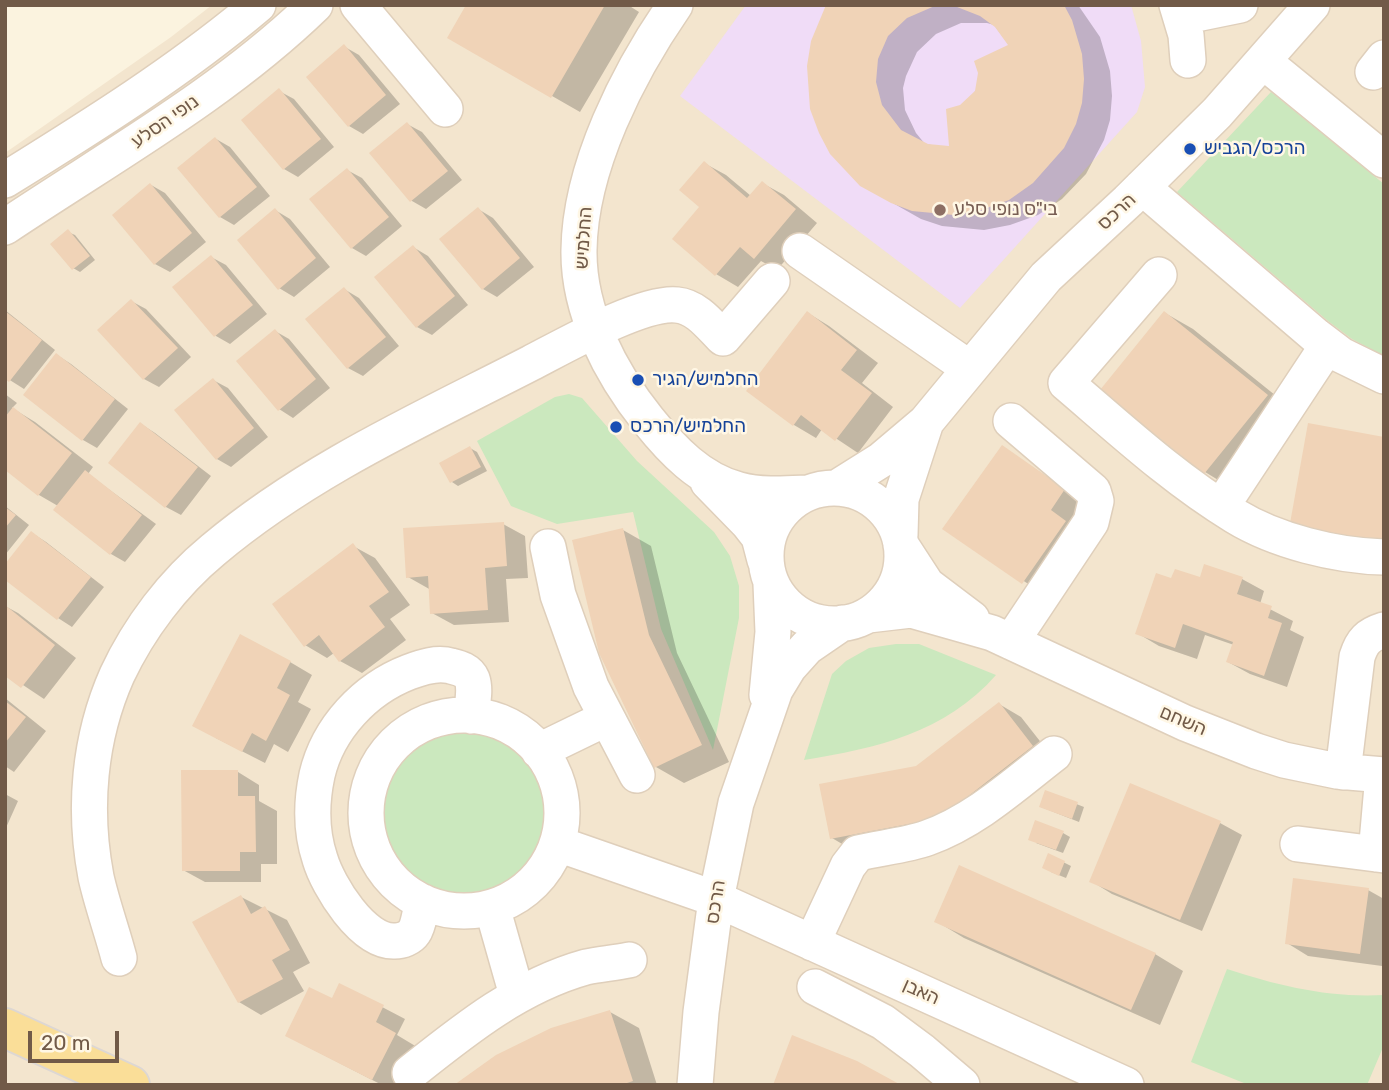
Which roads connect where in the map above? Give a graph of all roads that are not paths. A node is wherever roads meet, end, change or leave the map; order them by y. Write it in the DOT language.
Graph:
graph roads {
  1 [pos="258,5"];
  2 [pos="315,5"];
  3 [pos="358,5"];
  4 [pos="674,5"];
  5 [pos="1241,5"];
  6 [pos="1312,5"];
  7 [pos="1179,11"];
  8 [pos="1270,54"];
  9 [pos="1188,61"];
  10 [pos="445,109"];
  11 [pos="1384,160"];
  12 [pos="5,180"];
  13 [pos="1142,187"];
  14 [pos="5,227"];
  15 [pos="800,251"];
  16 [pos="1159,275"];
  17 [pos="772,281"];
  18 [pos="596,330"];
  19 [pos="1328,345"];
  20 [pos="969,368"];
  21 [pos="1384,376"];
  22 [pos="1011,421"];
  23 [pos="926,422"];
  24 [pos="685,460"];
  25 [pos="823,490"];
  26 [pos="1221,507"];
  27 [pos="900,540"];
  28 [pos="548,547"];
  29 [pos="1384,557"];
  30 [pos="768,572"];
  31 [pos="855,619"];
  32 [pos="1384,630"];
  33 [pos="1001,638"];
  34 [pos="471,716"];
  35 [pos="607,718"];
  36 [pos="763,724"];
  37 [pos="539,751"];
  38 [pos="1054,754"];
  39 [pos="1343,772"];
  40 [pos="637,775"];
  41 [pos="1383,775"];
  42 [pos="558,844"];
  43 [pos="1298,844"];
  44 [pos="1380,854"];
  45 [pos="716,899"];
  46 [pos="423,902"];
  47 [pos="492,907"];
  48 [pos="812,943"];
  49 [pos="119,958"];
  50 [pos="629,960"];
  51 [pos="815,987"];
  52 [pos="517,995"];
  53 [pos="941,1001"];
  54 [pos="5,1028"];
  55 [pos="922,1051"];
  56 [pos="410,1073"];
  57 [pos="130,1085"];
  58 [pos="695,1085"];
  59 [pos="962,1085"];
  60 [pos="1126,1085"];
  1 -- 12 [label="street, נופי הסלע"];
  2 -- 14 [label="street, נופי הסלע"];
  3 -- 10 [label="street"];
  4 -- 18 [label="street, החלמיש"];
  5 -- 7 [label="street"];
  5 -- 8 [label="street"];
  6 -- 8 [label="street, הרכס"];
  7 -- 9 [label="street"];
  8 -- 11 [label="street"];
  8 -- 13 [label="street, הרכס"];
  13 -- 19 [label="street"];
  13 -- 20 [label="street, הרכס"];
  15 -- 20 [label="street"];
  16 -- 26 [label="street"];
  17 -- 18 [label="street"];
  18 -- 24 [label="street, החלמיש"];
  18 -- 49 [label="street"];
  19 -- 21 [label="street"];
  19 -- 26 [label="street"];
  20 -- 23 [label="street, הרכס"];
  22 -- 33 [label="street"];
  23 -- 25 [label="street, הרכס"];
  23 -- 27 [label="street, הרכס"];
  24 -- 25 [label="street, החלמיש"];
  24 -- 30 [label="street, החלמיש"];
  25 -- 27 [label="street"];
  25 -- 30 [label="street"];
  26 -- 29 [label="street"];
  27 -- 31 [label="street"];
  27 -- 33 [label="street, השחם"];
  28 -- 35 [label="street"];
  30 -- 31 [label="street"];
  30 -- 36 [label="street, הרכס"];
  31 -- 33 [label="street, השחם"];
  31 -- 36 [label="street, הרכס"];
  32 -- 39 [label="street"];
  33 -- 39 [label="street, השחם"];
  34 -- 37 [label="street"];
  34 -- 46 [label="street"];
  34 -- 46 [label="street"];
  35 -- 37 [label="street"];
  35 -- 40 [label="street"];
  36 -- 45 [label="street, הרכס"];
  37 -- 42 [label="street"];
  38 -- 48 [label="street"];
  39 -- 41 [label="street, השחם"];
  41 -- 44 [label="street"];
  42 -- 45 [label="street, האבן"];
  42 -- 47 [label="street"];
  43 -- 44 [label="street"];
  45 -- 48 [label="street, האבן"];
  45 -- 58 [label="street, הרכס"];
  46 -- 47 [label="street"];
  47 -- 52 [label="street"];
  48 -- 53 [label="street, האבן"];
  50 -- 52 [label="street"];
  51 -- 55 [label="street"];
  52 -- 56 [label="street"];
  53 -- 55 [label="street"];
  53 -- 60 [label="street, האבן"];
  54 -- 57 [label="main road"];
  55 -- 59 [label="street"];
}
